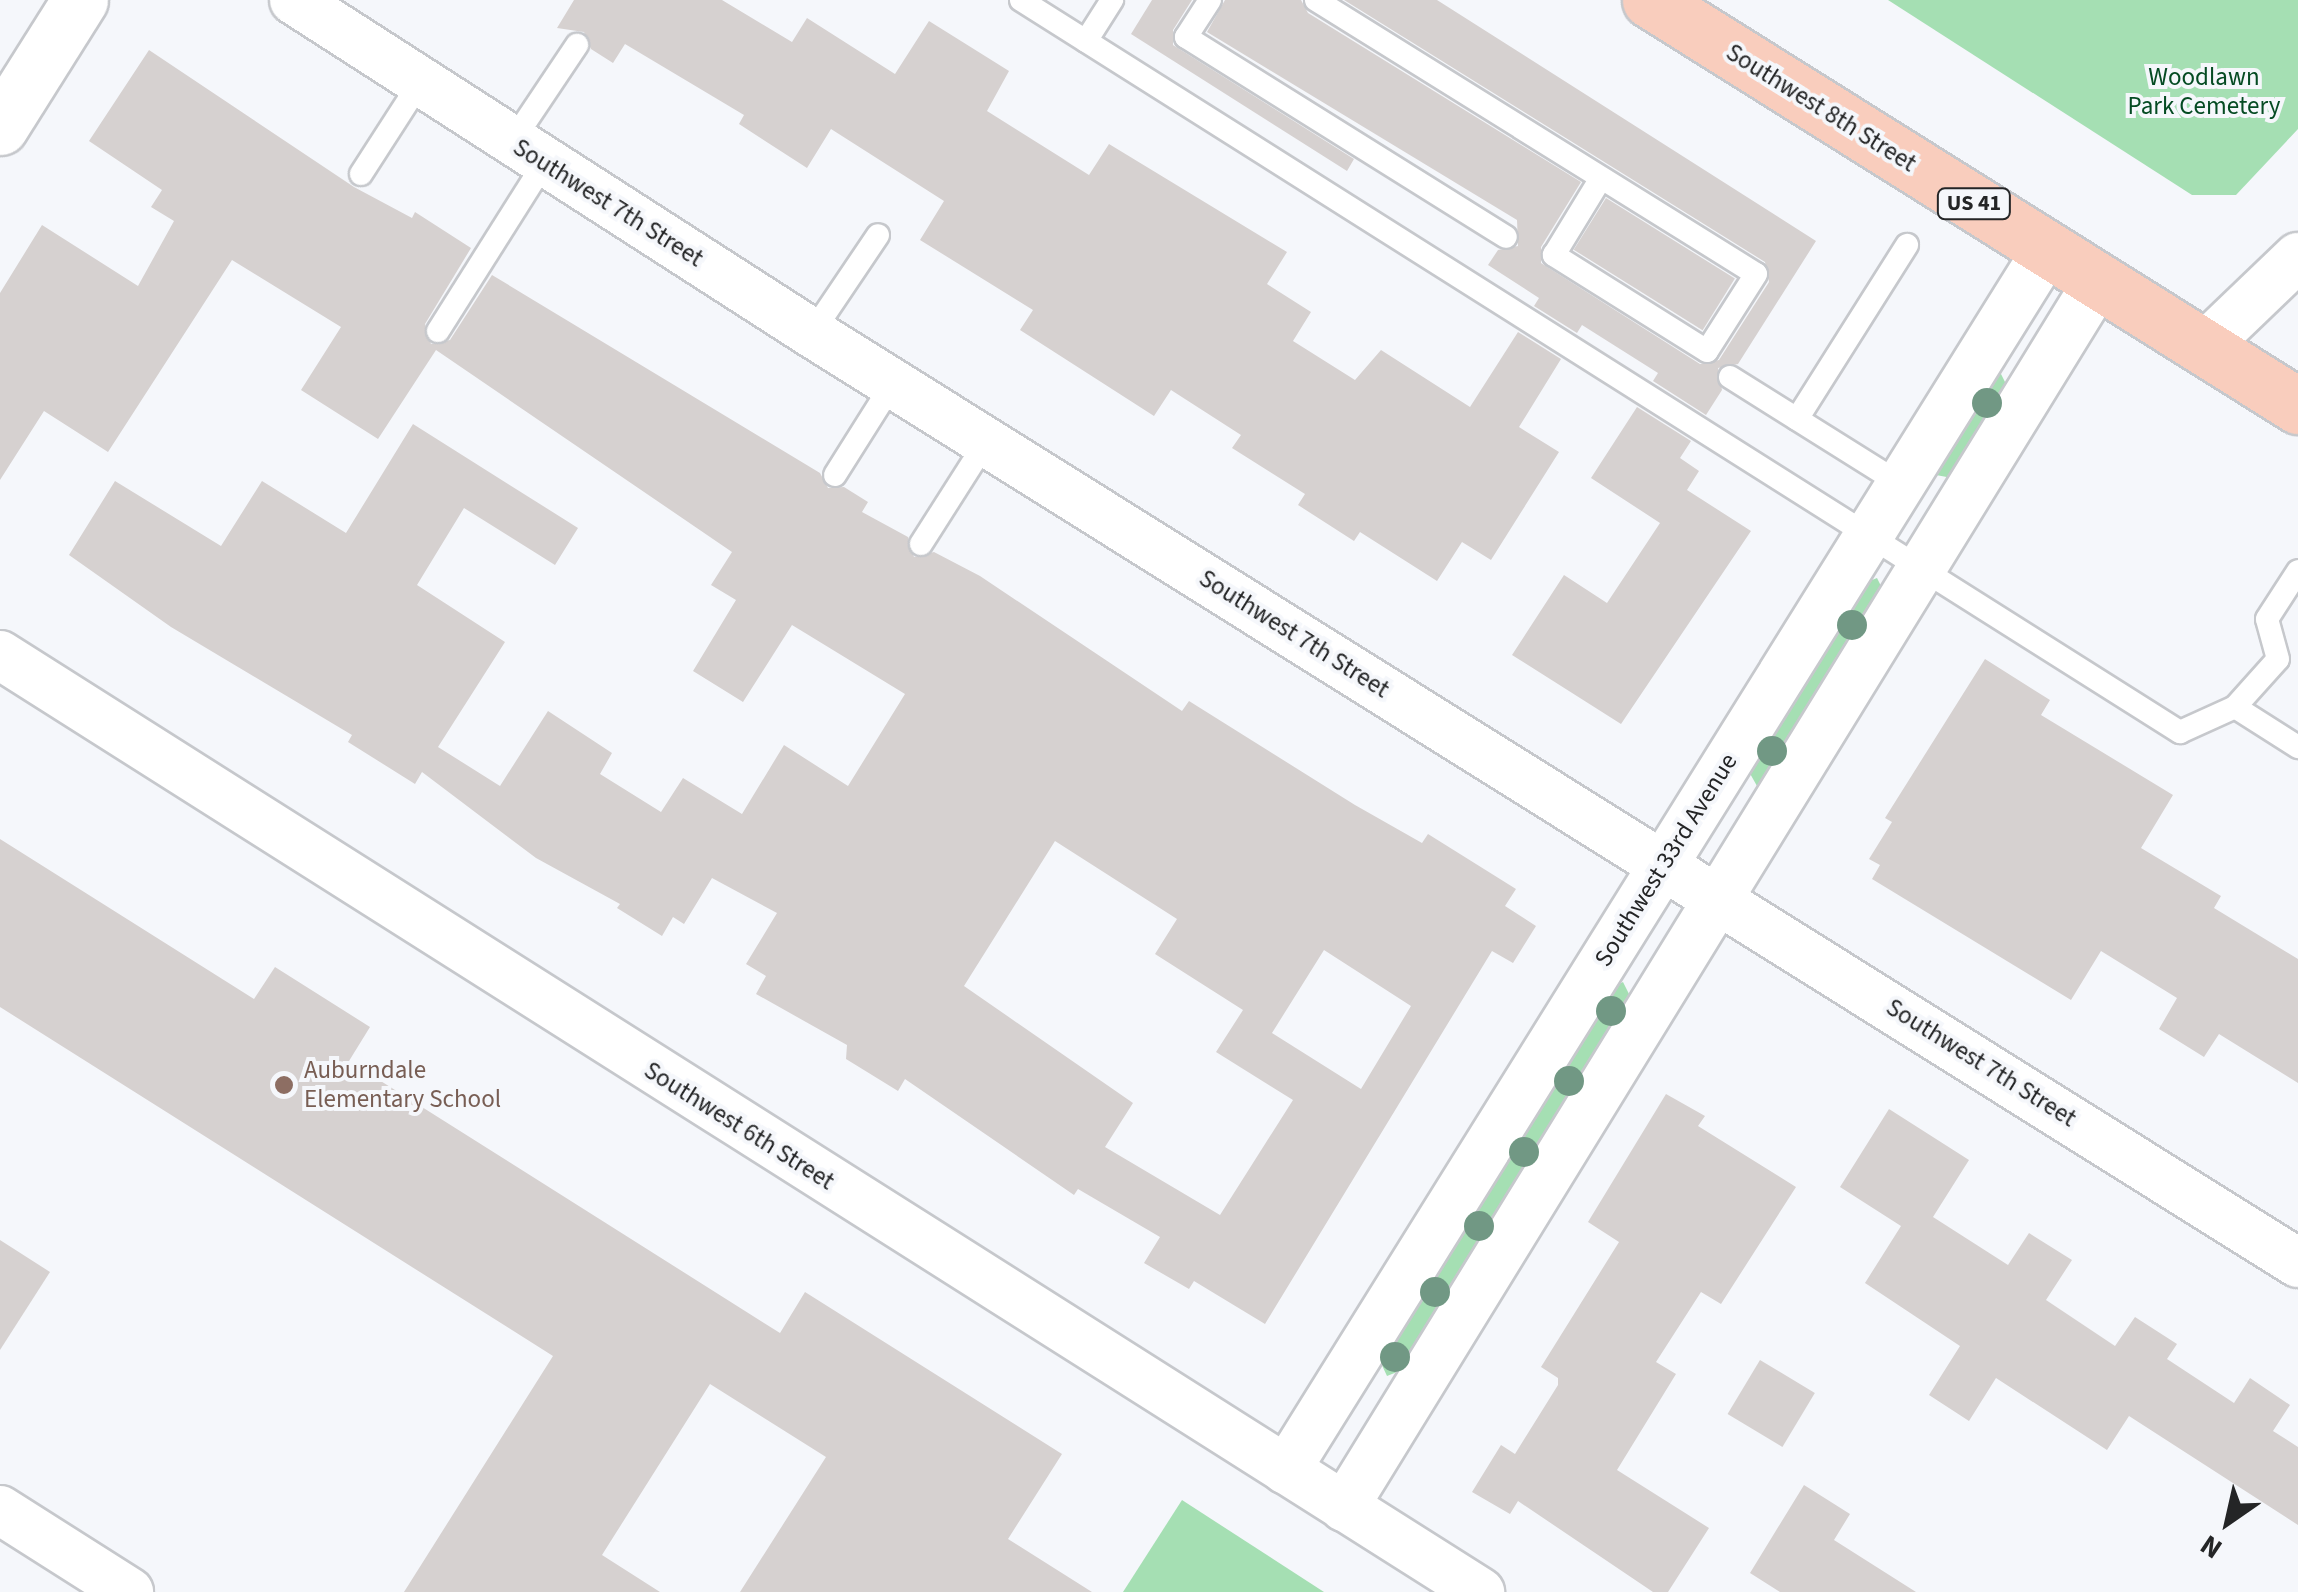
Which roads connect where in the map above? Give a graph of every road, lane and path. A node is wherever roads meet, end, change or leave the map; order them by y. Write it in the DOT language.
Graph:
graph roads {
  1 [pos="80,0"];
  2 [pos="294,0"];
  3 [pos="1020,0"];
  4 [pos="1112,0"];
  5 [pos="1210,0"];
  6 [pos="1316,0"];
  7 [pos="1650,0"];
  8 [pos="1086,42"];
  9 [pos="577,46"];
  10 [pos="421,81"];
  11 [pos="0,128"];
  12 [pos="529,152"];
  13 [pos="361,174"];
  14 [pos="1601,178"];
  15 [pos="878,234"];
  16 [pos="1506,237"];
  17 [pos="1908,245"];
  18 [pos="2048,250"];
  19 [pos="2298,257"];
  20 [pos="2097,283"];
  21 [pos="438,331"];
  22 [pos="812,333"];
  23 [pos="2202,349"];
  24 [pos="1730,377"];
  25 [pos="892,383"];
  26 [pos="2298,406"];
  27 [pos="1796,420"];
  28 [pos="986,442"];
  29 [pos="835,475"];
  30 [pos="1902,484"];
  31 [pos="1869,537"];
  32 [pos="920,544"];
  33 [pos="1923,569"];
  34 [pos="2298,571"];
  35 [pos="0,655"];
  36 [pos="2234,707"];
  37 [pos="2298,747"];
  38 [pos="1663,864"];
  39 [pos="1718,897"];
  40 [pos="2298,1263"];
  41 [pos="1286,1470"];
  42 [pos="1344,1507"];
  43 [pos="0,1510"];
  44 [pos="129,1592"];
  45 [pos="1480,1592"];
  1 -- 11 [label="street"];
  2 -- 10 [label="street, Southwest 7th Street"];
  3 -- 8 [label="lane"];
  4 -- 8 [label="lane"];
  5 -- 16 [label="lane"];
  6 -- 14 [label="lane"];
  7 -- 18 [label="main road, Southwest 8th Street / US 41"];
  8 -- 31 [label="lane"];
  9 -- 12 [label="lane"];
  10 -- 12 [label="street, Southwest 7th Street"];
  10 -- 13 [label="lane"];
  12 -- 21 [label="lane"];
  12 -- 22 [label="street, Southwest 7th Street"];
  14 -- 14 [label="lane"];
  15 -- 22 [label="lane"];
  17 -- 27 [label="lane"];
  18 -- 20 [label="main road, Southwest 8th Street / US 41"];
  18 -- 30 [label="street, Southwest 33rd Avenue"];
  19 -- 23 [label="street"];
  20 -- 23 [label="main road, Southwest 8th Street / US 41"];
  20 -- 33 [label="street"];
  22 -- 25 [label="street, Southwest 7th Street"];
  23 -- 26 [label="main road, Southwest 8th Street / US 41"];
  24 -- 27 [label="lane"];
  25 -- 28 [label="street, Southwest 7th Street"];
  25 -- 29 [label="lane"];
  27 -- 30 [label="lane"];
  28 -- 32 [label="lane"];
  28 -- 38 [label="street, Southwest 7th Street"];
  30 -- 31 [label="street, Southwest 33rd Avenue"];
  31 -- 33 [label="lane"];
  31 -- 38 [label="street, Southwest 33rd Avenue"];
  33 -- 36 [label="lane"];
  33 -- 39 [label="street"];
  34 -- 36 [label="lane"];
  35 -- 41 [label="street, Southwest 6th Street"];
  36 -- 37 [label="lane"];
  38 -- 39 [label="street, Southwest 7th Street"];
  38 -- 41 [label="street, Southwest 33rd Avenue"];
  39 -- 40 [label="street, Southwest 7th Street"];
  39 -- 42 [label="street"];
  41 -- 42 [label="street, Southwest 6th Street"];
  42 -- 45 [label="street, Southwest 6th Street"];
  43 -- 44 [label="street"];
}
